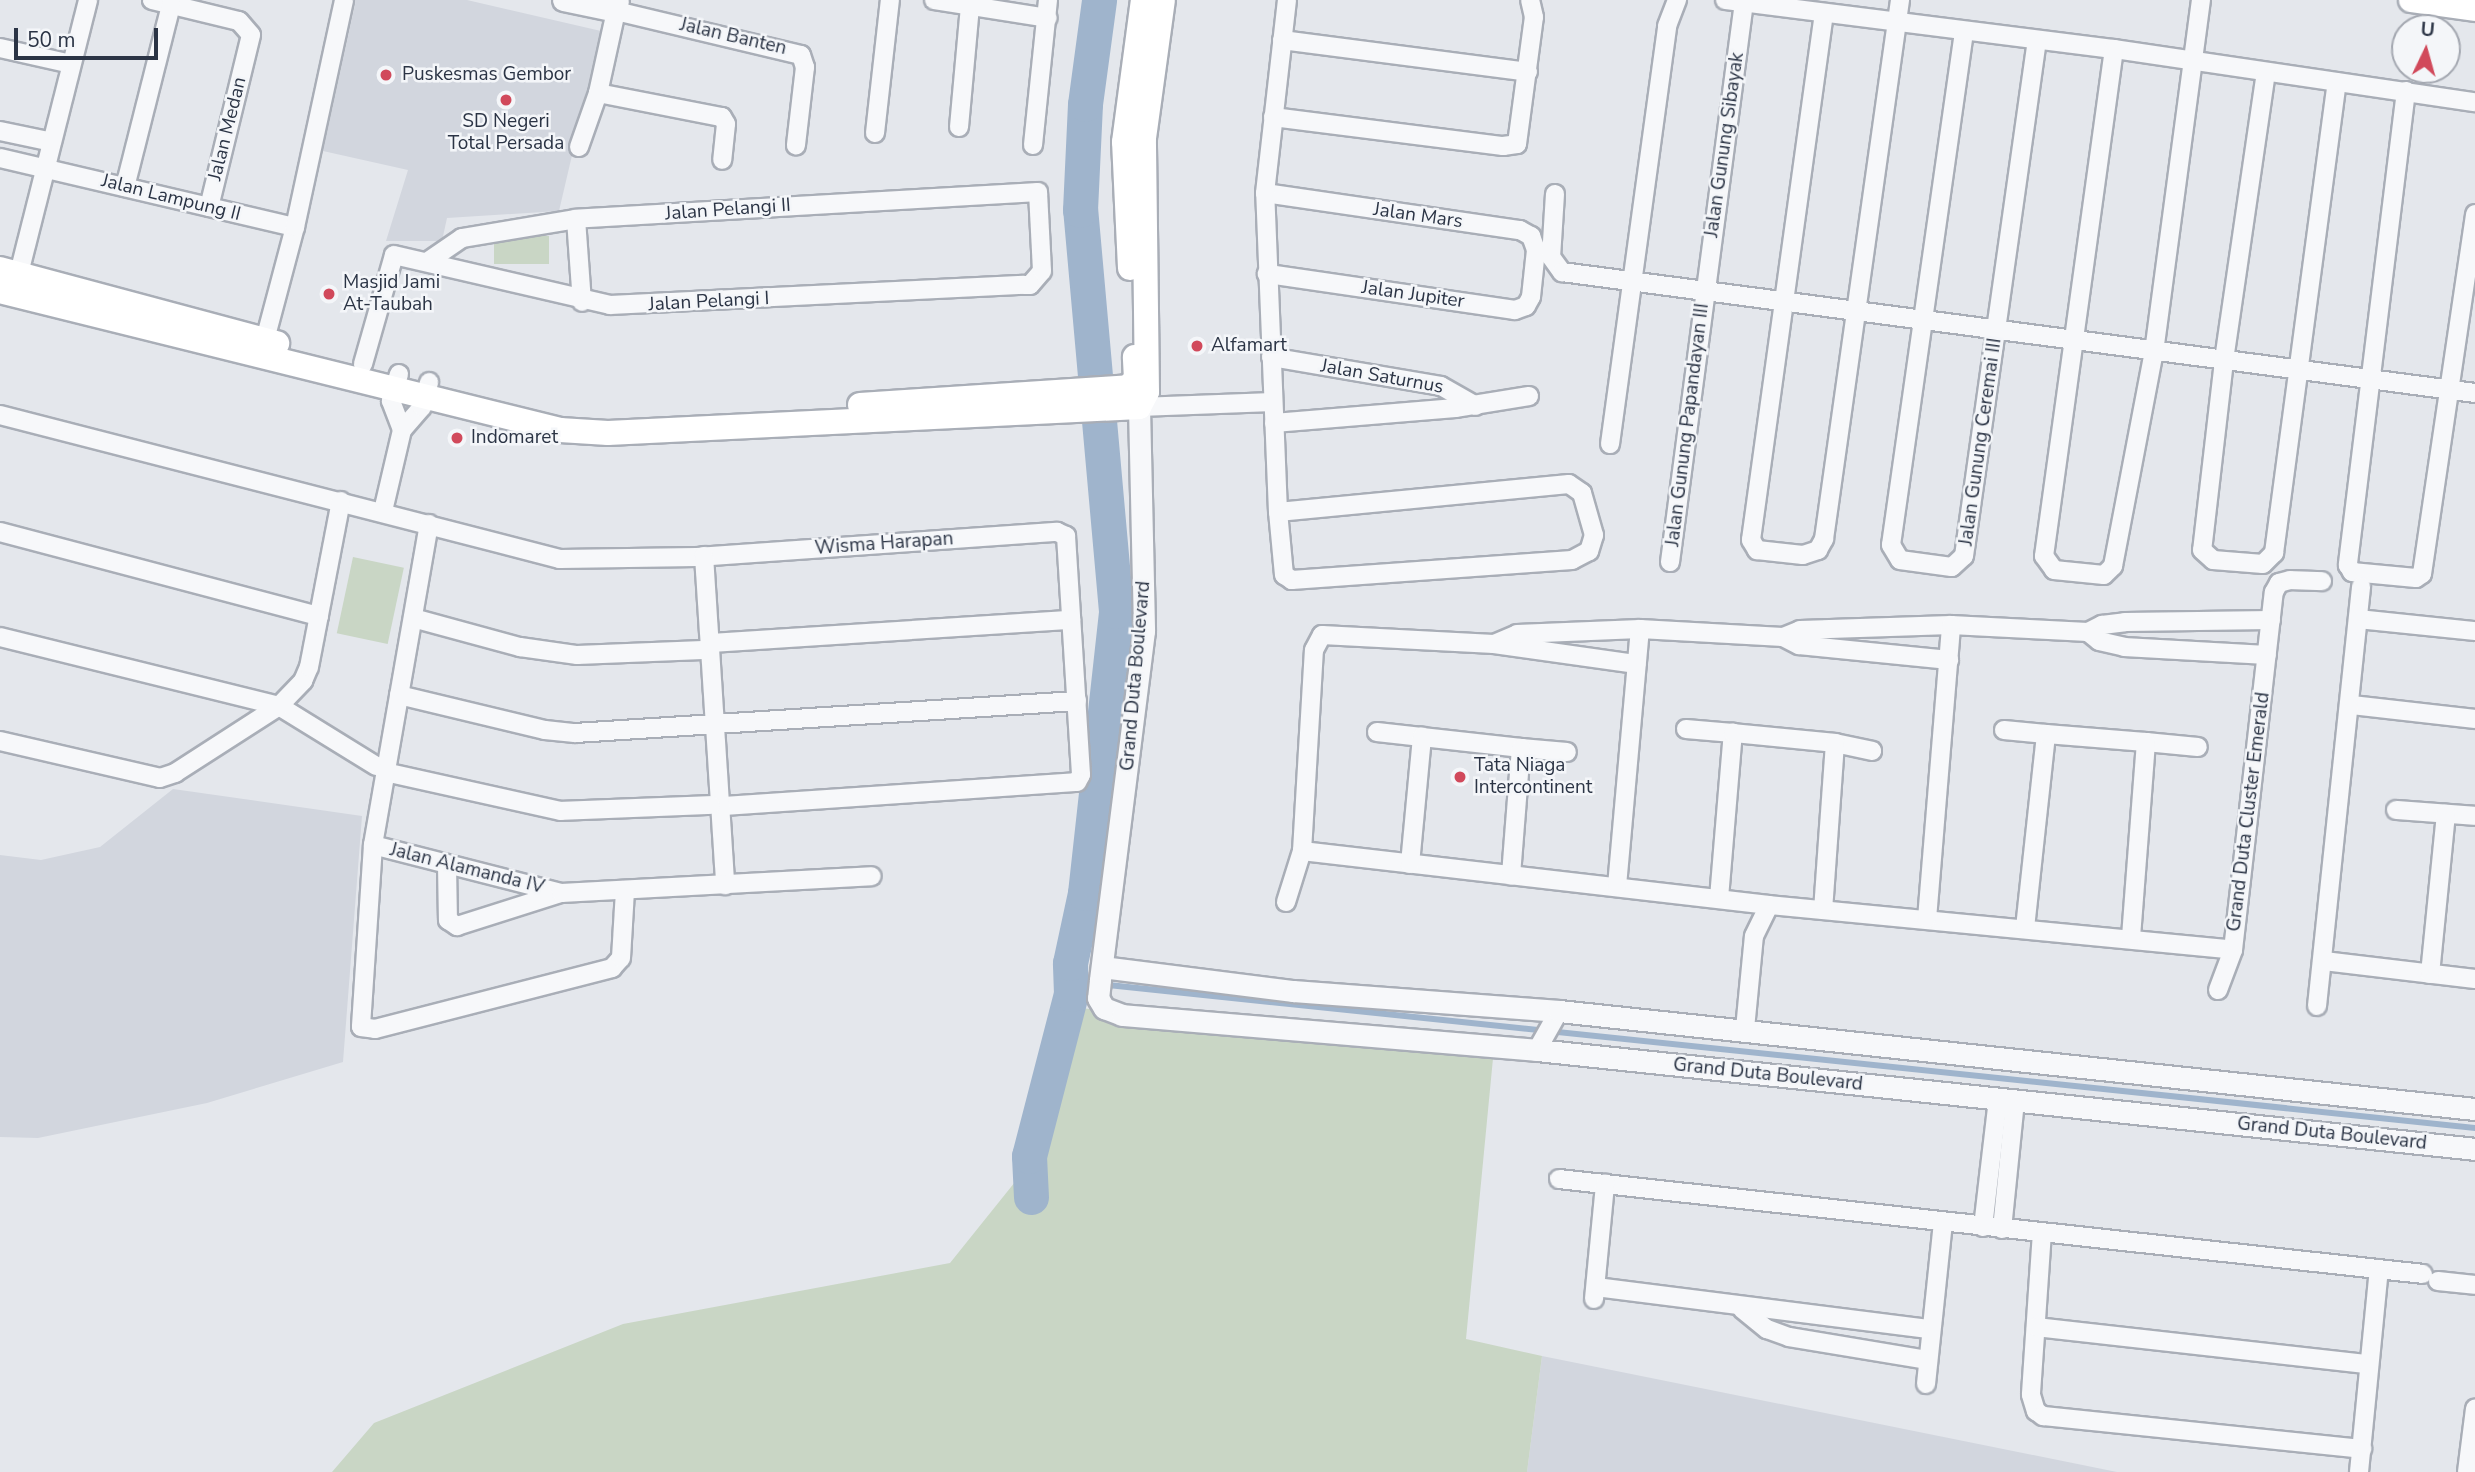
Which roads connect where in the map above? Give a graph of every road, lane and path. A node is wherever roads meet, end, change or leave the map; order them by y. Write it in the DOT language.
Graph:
graph roads {
  1 [pos="88,0"];
  2 [pos="152,0"];
  3 [pos="344,0"];
  4 [pos="563,0"];
  5 [pos="890,0"];
  6 [pos="934,0"];
  7 [pos="1143,0"];
  8 [pos="1163,0"];
  9 [pos="1287,0"];
  10 [pos="1530,0"];
  11 [pos="1677,0"];
  12 [pos="1725,0"];
  13 [pos="1900,0"];
  14 [pos="2200,0"];
  15 [pos="2411,0"];
  16 [pos="1744,2"];
  17 [pos="171,5"];
  18 [pos="617,5"];
  19 [pos="970,7"];
  20 [pos="1048,9"];
  21 [pos="2475,9"];
  22 [pos="1824,13"];
  23 [pos="1897,23"];
  24 [pos="1964,32"];
  25 [pos="1282,40"];
  26 [pos="2037,40"];
  27 [pos="0,48"];
  28 [pos="2113,49"];
  29 [pos="2192,61"];
  30 [pos="71,64"];
  31 [pos="1528,72"];
  32 [pos="2266,72"];
  33 [pos="2337,82"];
  34 [pos="2406,92"];
  35 [pos="598,93"];
  36 [pos="2475,102"];
  37 [pos="1273,117"];
  38 [pos="959,127"];
  39 [pos="0,131"];
  40 [pos="875,133"];
  41 [pos="52,142"];
  42 [pos="796,145"];
  43 [pos="1033,145"];
  44 [pos="579,146"];
  45 [pos="0,158"];
  46 [pos="722,160"];
  47 [pos="47,167"];
  48 [pos="125,187"];
  49 [pos="1265,193"];
  50 [pos="1555,194"];
  51 [pos="209,207"];
  52 [pos="2475,214"];
  53 [pos="576,219"];
  54 [pos="295,228"];
  55 [pos="428,262"];
  56 [pos="1534,274"];
  57 [pos="1267,275"];
  58 [pos="1633,279"];
  59 [pos="8,282"];
  60 [pos="1030,285"];
  61 [pos="1705,287"];
  62 [pos="1783,298"];
  63 [pos="582,302"];
  64 [pos="1856,309"];
  65 [pos="1922,318"];
  66 [pos="2468,320"];
  67 [pos="1997,329"];
  68 [pos="2074,340"];
  69 [pos="262,348"];
  70 [pos="2154,352"];
  71 [pos="1271,357"];
  72 [pos="2224,361"];
  73 [pos="363,364"];
  74 [pos="2298,370"];
  75 [pos="2371,379"];
  76 [pos="397,382"];
  77 [pos="427,389"];
  78 [pos="2450,390"];
  79 [pos="2475,393"];
  80 [pos="1530,396"];
  81 [pos="1133,397"];
  82 [pos="1273,402"];
  83 [pos="1476,406"];
  84 [pos="0,415"];
  85 [pos="1274,424"];
  86 [pos="402,430"];
  87 [pos="1611,444"];
  88 [pos="341,501"];
  89 [pos="383,512"];
  90 [pos="1278,512"];
  91 [pos="429,524"];
  92 [pos="0,532"];
  93 [pos="701,556"];
  94 [pos="1670,562"];
  95 [pos="2322,581"];
  96 [pos="2361,586"];
  97 [pos="319,616"];
  98 [pos="413,618"];
  99 [pos="2358,619"];
  100 [pos="1071,620"];
  101 [pos="2271,620"];
  102 [pos="1951,625"];
  103 [pos="1640,629"];
  104 [pos="2475,631"];
  105 [pos="2088,632"];
  106 [pos="0,636"];
  107 [pos="1783,637"];
  108 [pos="1494,644"];
  109 [pos="707,647"];
  110 [pos="2267,655"];
  111 [pos="1949,660"];
  112 [pos="1637,664"];
  113 [pos="399,695"];
  114 [pos="1077,701"];
  115 [pos="2351,705"];
  116 [pos="279,706"];
  117 [pos="2475,719"];
  118 [pos="712,725"];
  119 [pos="1686,729"];
  120 [pos="2004,730"];
  121 [pos="1377,732"];
  122 [pos="1733,733"];
  123 [pos="2046,734"];
  124 [pos="1422,737"];
  125 [pos="0,741"];
  126 [pos="2146,742"];
  127 [pos="1835,743"];
  128 [pos="2198,747"];
  129 [pos="1521,748"];
  130 [pos="1872,751"];
  131 [pos="1566,752"];
  132 [pos="381,769"];
  133 [pos="716,805"];
  134 [pos="2396,810"];
  135 [pos="2446,814"];
  136 [pos="2475,816"];
  137 [pos="373,845"];
  138 [pos="1302,851"];
  139 [pos="1410,864"];
  140 [pos="447,865"];
  141 [pos="872,876"];
  142 [pos="1511,876"];
  143 [pos="720,885"];
  144 [pos="1617,886"];
  145 [pos="625,890"];
  146 [pos="561,893"];
  147 [pos="1719,898"];
  148 [pos="1286,902"];
  149 [pos="1769,905"];
  150 [pos="1823,910"];
  151 [pos="1927,919"];
  152 [pos="2025,928"];
  153 [pos="2131,938"];
  154 [pos="2232,950"];
  155 [pos="2324,961"];
  156 [pos="2430,974"];
  157 [pos="2475,979"];
  158 [pos="1100,982"];
  159 [pos="2218,990"];
  160 [pos="2317,1006"];
  161 [pos="1555,1017"];
  162 [pos="1745,1029"];
  163 [pos="1540,1045"];
  164 [pos="2006,1100"];
  165 [pos="2256,1107"];
  166 [pos="2475,1109"];
  167 [pos="2475,1149"];
  168 [pos="1559,1179"];
  169 [pos="1605,1184"];
  170 [pos="1943,1222"];
  171 [pos="1983,1227"];
  172 [pos="2002,1229"];
  173 [pos="2042,1232"];
  174 [pos="2379,1269"];
  175 [pos="2475,1285"];
  176 [pos="1742,1309"];
  177 [pos="2036,1327"];
  178 [pos="1930,1329"];
  179 [pos="1928,1360"];
  180 [pos="2368,1364"];
  181 [pos="1926,1384"];
  182 [pos="2475,1409"];
  183 [pos="2362,1449"];
  184 [pos="2359,1472"];
  185 [pos="2467,1472"];
  1 -- 30 [label="street"];
  2 -- 17 [label="street, Jalan Medan"];
  3 -- 54 [label="street"];
  4 -- 18 [label="street"];
  5 -- 40 [label="street"];
  6 -- 19 [label="street"];
  7 -- 81 [label="main road"];
  8 -- 81 [label="main road"];
  9 -- 25 [label="street"];
  10 -- 31 [label="street"];
  11 -- 58 [label="street"];
  12 -- 16 [label="street"];
  13 -- 23 [label="street"];
  14 -- 29 [label="street"];
  15 -- 21 [label="main road"];
  16 -- 22 [label="street"];
  16 -- 61 [label="street, Jalan Gunung Sibayak"];
  17 -- 48 [label="street"];
  17 -- 51 [label="street, Jalan Medan"];
  18 -- 35 [label="street"];
  18 -- 42 [label="street, Jalan Banten"];
  19 -- 20 [label="street"];
  19 -- 38 [label="street"];
  20 -- 43 [label="street"];
  22 -- 23 [label="street"];
  22 -- 62 [label="street"];
  23 -- 24 [label="street"];
  23 -- 64 [label="street"];
  24 -- 26 [label="street"];
  24 -- 65 [label="street"];
  25 -- 31 [label="street"];
  25 -- 37 [label="street"];
  26 -- 28 [label="street"];
  26 -- 67 [label="street, Jalan Gunung Ceremai III"];
  27 -- 30 [label="street"];
  28 -- 29 [label="street"];
  28 -- 68 [label="street"];
  29 -- 32 [label="street"];
  29 -- 70 [label="street"];
  30 -- 41 [label="street"];
  31 -- 37 [label="street"];
  32 -- 33 [label="street"];
  32 -- 72 [label="street"];
  33 -- 34 [label="street"];
  33 -- 74 [label="street"];
  34 -- 36 [label="street"];
  34 -- 75 [label="street"];
  35 -- 44 [label="street"];
  35 -- 46 [label="street"];
  37 -- 49 [label="street"];
  39 -- 41 [label="street"];
  41 -- 47 [label="street"];
  45 -- 47 [label="street, Jalan Lampung II"];
  47 -- 48 [label="street, Jalan Lampung II"];
  47 -- 59 [label="street"];
  48 -- 51 [label="street, Jalan Lampung II"];
  49 -- 56 [label="street, Jalan Mars"];
  49 -- 57 [label="street"];
  50 -- 58 [label="street"];
  51 -- 54 [label="street, Jalan Lampung II"];
  52 -- 66 [label="street"];
  53 -- 55 [label="street, Jalan Pelangi II"];
  53 -- 60 [label="street, Jalan Pelangi II"];
  53 -- 63 [label="street"];
  54 -- 69 [label="street"];
  55 -- 63 [label="street, Jalan Pelangi I"];
  55 -- 73 [label="street, Jalan Pelangi I"];
  56 -- 57 [label="street, Jalan Jupiter"];
  57 -- 71 [label="street"];
  58 -- 61 [label="street"];
  58 -- 87 [label="street"];
  59 -- 69 [label="main road"];
  60 -- 63 [label="street, Jalan Pelangi I"];
  61 -- 62 [label="street"];
  61 -- 94 [label="street, Jalan Gunung Papandayan III"];
  62 -- 64 [label="street"];
  62 -- 64 [label="street"];
  64 -- 65 [label="street"];
  65 -- 67 [label="street"];
  65 -- 67 [label="street, Jalan Gunung Ceremai III"];
  66 -- 78 [label="street"];
  67 -- 68 [label="street"];
  68 -- 70 [label="street"];
  68 -- 70 [label="street"];
  69 -- 73 [label="main road"];
  69 -- 76 [label="main road"];
  70 -- 72 [label="street"];
  71 -- 82 [label="street"];
  71 -- 83 [label="street, Jalan Saturnus"];
  72 -- 74 [label="street"];
  72 -- 74 [label="street"];
  73 -- 76 [label="main road"];
  74 -- 75 [label="street"];
  75 -- 78 [label="street"];
  75 -- 78 [label="street"];
  76 -- 77 [label="main road"];
  76 -- 86 [label="street"];
  77 -- 81 [label="main road"];
  77 -- 81 [label="main road"];
  77 -- 86 [label="street"];
  78 -- 79 [label="street"];
  80 -- 83 [label="street"];
  81 -- 82 [label="street"];
  81 -- 158 [label="street, Grand Duta Boulevard"];
  82 -- 85 [label="street"];
  83 -- 85 [label="street"];
  84 -- 88 [label="street, Wisma Harapan"];
  85 -- 90 [label="street"];
  86 -- 89 [label="street"];
  88 -- 89 [label="street, Wisma Harapan"];
  88 -- 97 [label="street"];
  89 -- 91 [label="street, Wisma Harapan"];
  90 -- 90 [label="street"];
  91 -- 93 [label="street, Wisma Harapan"];
  91 -- 98 [label="street"];
  92 -- 97 [label="street"];
  93 -- 100 [label="street, Wisma Harapan"];
  93 -- 109 [label="street"];
  95 -- 101 [label="street, Grand Duta Cluster Emerald"];
  96 -- 99 [label="street"];
  97 -- 116 [label="street"];
  98 -- 109 [label="street"];
  98 -- 113 [label="street"];
  99 -- 104 [label="street"];
  99 -- 115 [label="street"];
  100 -- 109 [label="street"];
  100 -- 114 [label="street, Wisma Harapan"];
  101 -- 105 [label="street"];
  101 -- 110 [label="street, Grand Duta Cluster Emerald"];
  102 -- 105 [label="street"];
  102 -- 107 [label="street"];
  102 -- 111 [label="street"];
  103 -- 107 [label="street"];
  103 -- 108 [label="street"];
  103 -- 112 [label="street"];
  105 -- 110 [label="street"];
  106 -- 116 [label="street"];
  107 -- 111 [label="street"];
  108 -- 112 [label="street"];
  108 -- 138 [label="street"];
  109 -- 118 [label="street"];
  110 -- 154 [label="street, Grand Duta Cluster Emerald"];
  111 -- 151 [label="street"];
  112 -- 144 [label="street"];
  113 -- 118 [label="street"];
  113 -- 132 [label="street"];
  114 -- 118 [label="street"];
  114 -- 133 [label="street, Wisma Harapan"];
  115 -- 117 [label="street"];
  115 -- 155 [label="street"];
  116 -- 125 [label="street"];
  116 -- 132 [label="street"];
  118 -- 133 [label="street"];
  119 -- 122 [label="street"];
  120 -- 123 [label="street"];
  121 -- 124 [label="street"];
  122 -- 127 [label="street"];
  122 -- 147 [label="street"];
  123 -- 126 [label="street"];
  123 -- 152 [label="street"];
  124 -- 129 [label="street"];
  124 -- 139 [label="street"];
  126 -- 128 [label="street"];
  126 -- 153 [label="street"];
  127 -- 130 [label="street"];
  127 -- 150 [label="street"];
  129 -- 131 [label="street"];
  129 -- 142 [label="street"];
  132 -- 133 [label="street"];
  132 -- 137 [label="street"];
  133 -- 143 [label="street"];
  134 -- 135 [label="street"];
  135 -- 136 [label="street"];
  135 -- 156 [label="street"];
  137 -- 140 [label="street, Jalan Alamanda IV"];
  137 -- 145 [label="street"];
  138 -- 139 [label="street, Grand Duta Cluster Emerald"];
  138 -- 148 [label="street"];
  139 -- 142 [label="street, Grand Duta Cluster Emerald"];
  140 -- 146 [label="street, Jalan Alamanda IV"];
  140 -- 146 [label="street"];
  141 -- 143 [label="street"];
  142 -- 144 [label="street, Grand Duta Cluster Emerald"];
  143 -- 145 [label="street"];
  144 -- 147 [label="street, Grand Duta Cluster Emerald"];
  145 -- 146 [label="street"];
  147 -- 149 [label="street, Grand Duta Cluster Emerald"];
  149 -- 150 [label="street, Grand Duta Cluster Emerald"];
  149 -- 162 [label="street"];
  150 -- 151 [label="street, Grand Duta Cluster Emerald"];
  151 -- 152 [label="street, Grand Duta Cluster Emerald"];
  152 -- 153 [label="street, Grand Duta Cluster Emerald"];
  153 -- 154 [label="street, Grand Duta Cluster Emerald"];
  154 -- 159 [label="street"];
  155 -- 156 [label="street"];
  155 -- 160 [label="street"];
  156 -- 157 [label="street"];
  158 -- 161 [label="street, Grand Duta Boulevard"];
  158 -- 163 [label="street, Grand Duta Boulevard"];
  161 -- 162 [label="street, Grand Duta Boulevard"];
  161 -- 163 [label="street"];
  162 -- 165 [label="street, Grand Duta Boulevard"];
  163 -- 164 [label="street, Grand Duta Boulevard"];
  164 -- 165 [label="street, Grand Duta Boulevard"];
  164 -- 171 [label="street"];
  164 -- 172 [label="street"];
  165 -- 166 [label="street, Grand Duta Boulevard"];
  165 -- 167 [label="street, Grand Duta Boulevard"];
  168 -- 169 [label="street"];
  169 -- 170 [label="street"];
  169 -- 176 [label="street"];
  170 -- 171 [label="street"];
  170 -- 178 [label="street"];
  171 -- 172 [label="street"];
  172 -- 173 [label="street"];
  173 -- 174 [label="street"];
  173 -- 177 [label="street"];
  174 -- 175 [label="street"];
  174 -- 180 [label="street"];
  176 -- 178 [label="street"];
  176 -- 179 [label="street"];
  177 -- 180 [label="street"];
  177 -- 183 [label="street"];
  178 -- 179 [label="street"];
  179 -- 181 [label="street"];
  180 -- 183 [label="street"];
  182 -- 185 [label="street"];
  183 -- 184 [label="street"];
}
